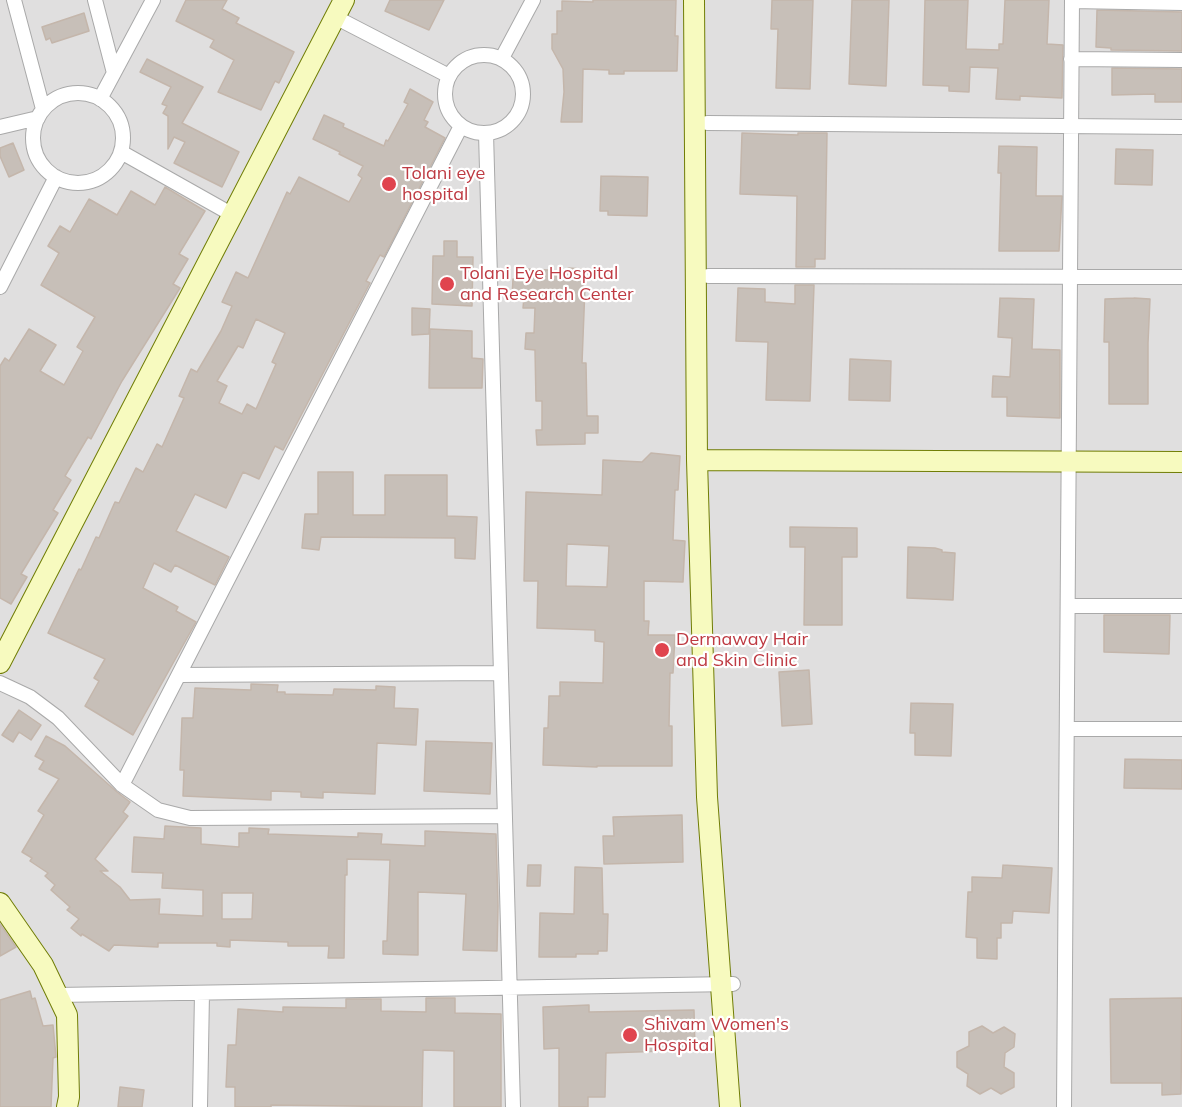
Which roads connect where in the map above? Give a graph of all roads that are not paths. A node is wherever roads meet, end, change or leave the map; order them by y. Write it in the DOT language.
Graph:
graph roads {
  1 [pos="14,0"];
  2 [pos="95,0"];
  3 [pos="153,0"];
  4 [pos="533,0"];
  5 [pos="694,0"];
  6 [pos="707,0"];
  7 [pos="1072,1"];
  8 [pos="1182,3"];
  9 [pos="340,9"];
  10 [pos="502,58"];
  11 [pos="1071,59"];
  12 [pos="1182,60"];
  13 [pos="114,73"];
  14 [pos="449,76"];
  15 [pos="100,99"];
  16 [pos="40,114"];
  17 [pos="707,123"];
  18 [pos="461,126"];
  19 [pos="1071,126"];
  20 [pos="0,127"];
  21 [pos="1182,127"];
  22 [pos="486,133"];
  23 [pos="121,152"];
  24 [pos="56,177"];
  25 [pos="233,215"];
  26 [pos="708,276"];
  27 [pos="1070,277"];
  28 [pos="1182,278"];
  29 [pos="0,287"];
  30 [pos="703,460"];
  31 [pos="1069,461"];
  32 [pos="1182,462"];
  33 [pos="1068,606"];
  34 [pos="1182,606"];
  35 [pos="0,663"];
  36 [pos="501,673"];
  37 [pos="179,675"];
  38 [pos="0,683"];
  39 [pos="1066,729"];
  40 [pos="1182,729"];
  41 [pos="122,784"];
  42 [pos="505,816"];
  43 [pos="0,903"];
  44 [pos="727,985"];
  45 [pos="510,988"];
  46 [pos="202,993"];
  47 [pos="57,995"];
  48 [pos="67,1107"];
  49 [pos="200,1107"];
  50 [pos="513,1107"];
  51 [pos="730,1107"];
  52 [pos="742,1107"];
  53 [pos="1064,1107"];
  1 -- 16 [label="street"];
  2 -- 13 [label="street"];
  3 -- 13 [label="street"];
  4 -- 10 [label="street"];
  5 -- 30 [label="main road"];
  6 -- 17 [label="main road"];
  7 -- 8 [label="street"];
  7 -- 11 [label="street"];
  9 -- 14 [label="street"];
  9 -- 25 [label="main road"];
  10 -- 14 [label="street"];
  10 -- 22 [label="street"];
  11 -- 12 [label="street"];
  11 -- 19 [label="street"];
  13 -- 15 [label="street"];
  14 -- 18 [label="street"];
  15 -- 16 [label="street"];
  15 -- 23 [label="street"];
  16 -- 20 [label="street"];
  16 -- 24 [label="street"];
  17 -- 19 [label="street"];
  17 -- 26 [label="main road"];
  18 -- 22 [label="street"];
  18 -- 37 [label="street"];
  19 -- 21 [label="street"];
  19 -- 27 [label="street"];
  22 -- 36 [label="street"];
  23 -- 24 [label="street"];
  23 -- 25 [label="street"];
  24 -- 29 [label="street"];
  25 -- 35 [label="main road"];
  26 -- 27 [label="street"];
  26 -- 30 [label="main road"];
  27 -- 28 [label="street"];
  27 -- 31 [label="street"];
  30 -- 31 [label="main road"];
  30 -- 44 [label="main road"];
  31 -- 32 [label="main road"];
  31 -- 33 [label="street"];
  33 -- 34 [label="street"];
  33 -- 39 [label="street"];
  36 -- 37 [label="street"];
  36 -- 42 [label="street"];
  37 -- 41 [label="street"];
  38 -- 41 [label="street"];
  39 -- 40 [label="street"];
  39 -- 53 [label="street"];
  41 -- 42 [label="street"];
  42 -- 45 [label="street"];
  43 -- 47 [label="main road"];
  44 -- 45 [label="street"];
  44 -- 51 [label="main road"];
  44 -- 52 [label="main road"];
  45 -- 46 [label="street"];
  45 -- 50 [label="street"];
  46 -- 47 [label="street"];
  46 -- 49 [label="street"];
  47 -- 48 [label="main road"];
}
